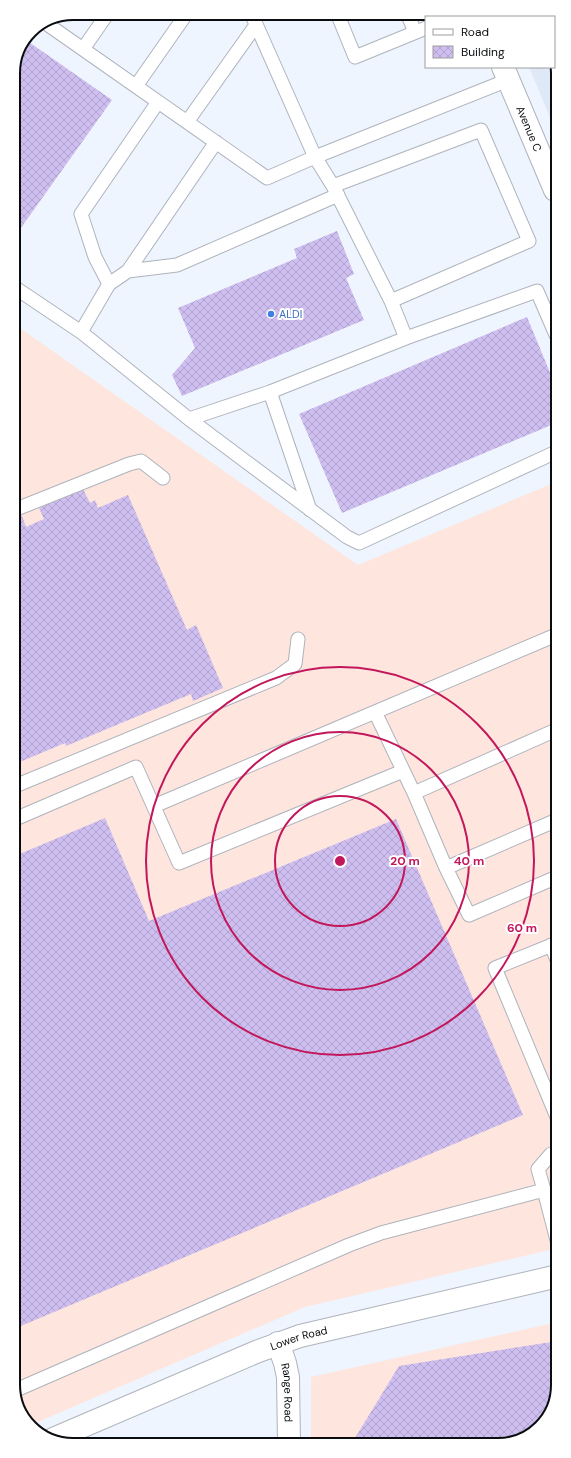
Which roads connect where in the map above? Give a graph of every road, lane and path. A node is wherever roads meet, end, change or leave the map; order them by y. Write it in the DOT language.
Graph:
graph roads {
  1 [pos="103,20"];
  2 [pos="182,20"];
  3 [pos="254,20"];
  4 [pos="340,20"];
  5 [pos="412,20"];
  6 [pos="256,25"];
  7 [pos="50,26"];
  8 [pos="420,30"];
  9 [pos="83,49"];
  10 [pos="505,74"];
  11 [pos="136,86"];
  12 [pos="158,102"];
  13 [pos="187,122"];
  14 [pos="216,142"];
  15 [pos="315,157"];
  16 [pos="551,181"];
  17 [pos="336,191"];
  18 [pos="128,271"];
  19 [pos="109,284"];
  20 [pos="20,292"];
  21 [pos="391,301"];
  22 [pos="551,323"];
  23 [pos="81,332"];
  24 [pos="406,338"];
  25 [pos="270,392"];
  26 [pos="189,419"];
  27 [pos="551,454"];
  28 [pos="163,478"];
  29 [pos="20,508"];
  30 [pos="310,510"];
  31 [pos="551,637"];
  32 [pos="298,639"];
  33 [pos="375,712"];
  34 [pos="551,732"];
  35 [pos="403,771"];
  36 [pos="20,784"];
  37 [pos="414,793"];
  38 [pos="154,806"];
  39 [pos="20,817"];
  40 [pos="551,823"];
  41 [pos="446,868"];
  42 [pos="551,880"];
  43 [pos="551,945"];
  44 [pos="551,1103"];
  45 [pos="551,1154"];
  46 [pos="544,1190"];
  47 [pos="551,1217"];
  48 [pos="551,1278"];
  49 [pos="278,1343"];
  50 [pos="20,1388"];
  51 [pos="64,1437"];
  52 [pos="289,1438"];
  1 -- 9 [label="lane"];
  2 -- 11 [label="lane"];
  3 -- 6 [label="lane"];
  4 -- 8 [label="lane"];
  5 -- 8 [label="lane"];
  6 -- 13 [label="lane"];
  6 -- 15 [label="lane"];
  7 -- 9 [label="lane"];
  9 -- 11 [label="lane"];
  10 -- 15 [label="lane"];
  10 -- 16 [label="street, Avenue C"];
  11 -- 12 [label="lane"];
  12 -- 13 [label="lane"];
  12 -- 19 [label="lane"];
  13 -- 14 [label="lane"];
  14 -- 15 [label="lane"];
  14 -- 18 [label="lane"];
  15 -- 17 [label="lane"];
  17 -- 18 [label="lane"];
  17 -- 21 [label="lane"];
  17 -- 21 [label="lane"];
  18 -- 19 [label="lane"];
  19 -- 23 [label="lane"];
  20 -- 23 [label="lane"];
  21 -- 24 [label="lane"];
  22 -- 24 [label="lane"];
  23 -- 26 [label="lane"];
  24 -- 25 [label="lane"];
  25 -- 26 [label="lane"];
  25 -- 30 [label="lane"];
  26 -- 30 [label="lane"];
  27 -- 30 [label="lane"];
  28 -- 29 [label="lane"];
  31 -- 33 [label="lane"];
  32 -- 36 [label="lane"];
  33 -- 35 [label="lane"];
  33 -- 38 [label="lane"];
  34 -- 37 [label="lane"];
  35 -- 37 [label="lane"];
  35 -- 38 [label="lane"];
  37 -- 41 [label="lane"];
  38 -- 39 [label="lane"];
  40 -- 41 [label="lane"];
  41 -- 42 [label="lane"];
  43 -- 44 [label="lane"];
  45 -- 46 [label="lane"];
  46 -- 47 [label="lane"];
  46 -- 50 [label="lane"];
  48 -- 49 [label="street, Lower Road"];
  49 -- 51 [label="street, Lower Road"];
  49 -- 52 [label="street, Range Road"];
}
